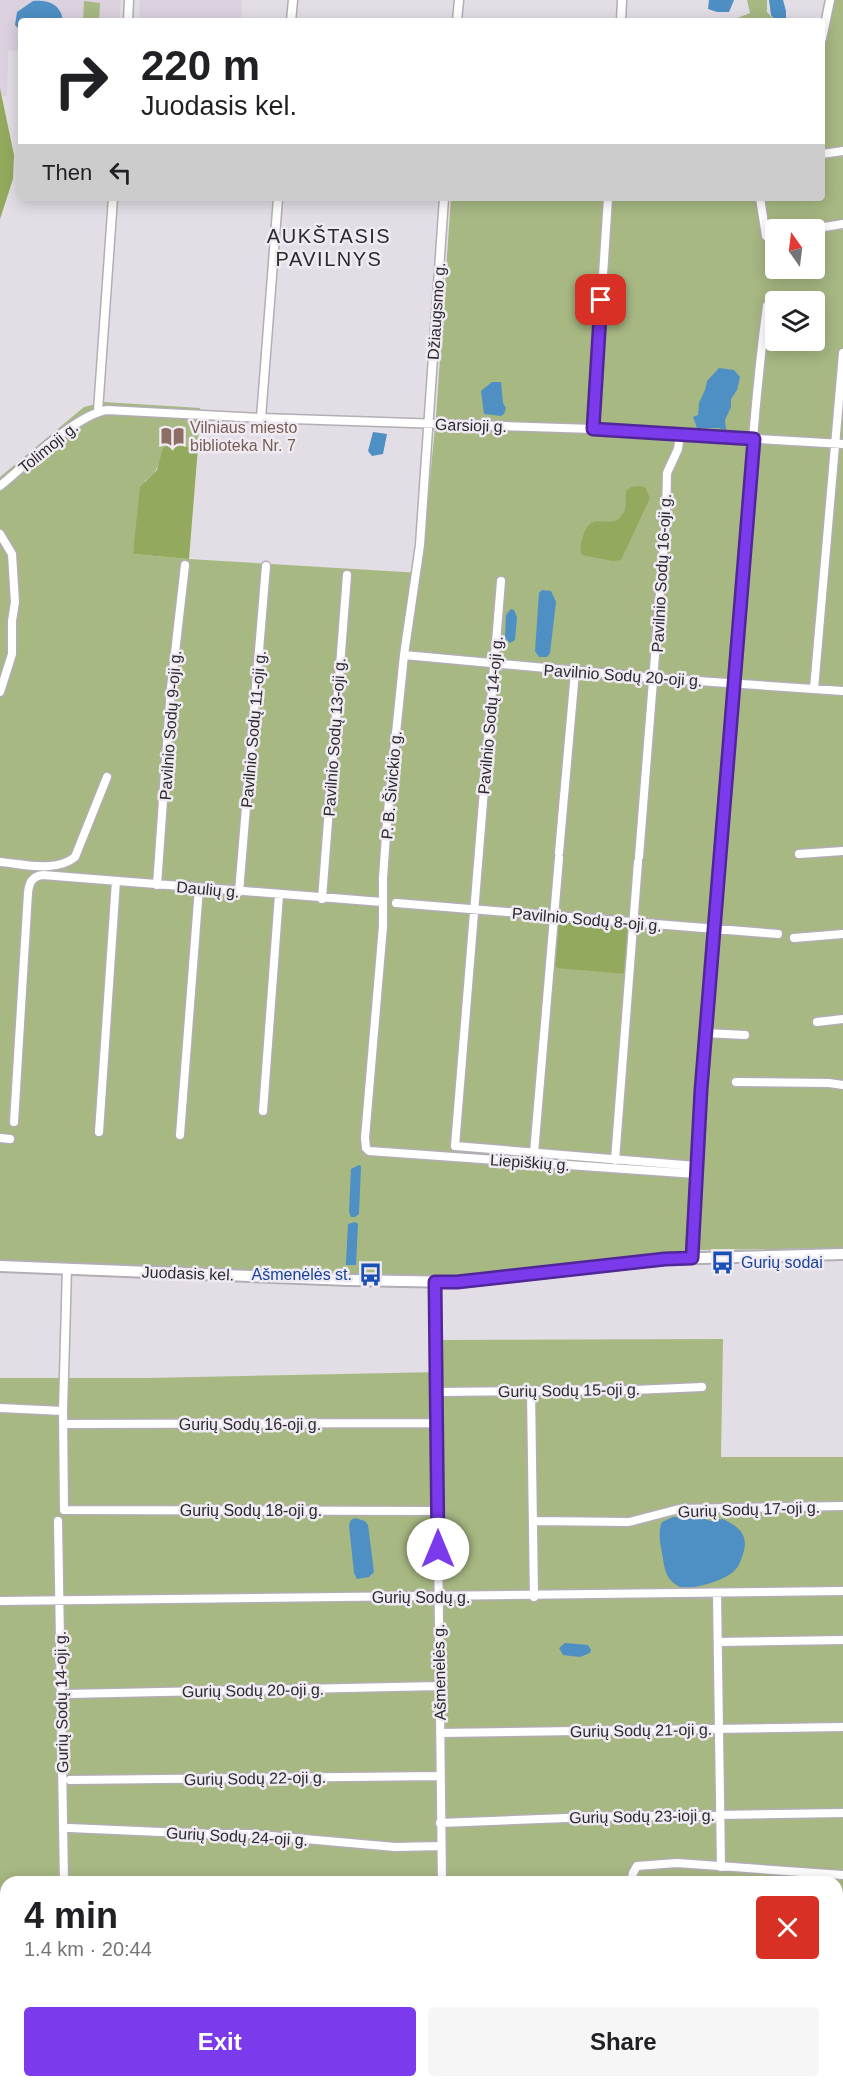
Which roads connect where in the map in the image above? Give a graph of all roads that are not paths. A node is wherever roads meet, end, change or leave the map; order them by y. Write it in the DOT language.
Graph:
graph roads {
  1 [pos="129,0"];
  2 [pos="293,0"];
  3 [pos="459,0"];
  4 [pos="622,0"];
  5 [pos="830,0"];
  6 [pos="128,18"];
  7 [pos="291,18"];
  8 [pos="457,18"];
  9 [pos="621,18"];
  10 [pos="825,24"];
  11 [pos="843,151"];
  12 [pos="825,154"];
  13 [pos="113,201"];
  14 [pos="278,201"];
  15 [pos="444,201"];
  16 [pos="608,201"];
  17 [pos="760,201"];
  18 [pos="843,224"];
  19 [pos="825,227"];
  20 [pos="765,230"];
  21 [pos="765,320"];
  22 [pos="843,353"];
  23 [pos="98,411"];
  24 [pos="261,418"];
  25 [pos="429,423"];
  26 [pos="593,429"];
  27 [pos="680,434"];
  28 [pos="754,439"];
  29 [pos="839,444"];
  30 [pos="0,486"];
  31 [pos="0,534"];
  32 [pos="184,565"];
  33 [pos="266,566"];
  34 [pos="347,575"];
  35 [pos="501,581"];
  36 [pos="404,655"];
  37 [pos="495,664"];
  38 [pos="575,672"];
  39 [pos="654,678"];
  40 [pos="735,683"];
  41 [pos="814,689"];
  42 [pos="843,691"];
  43 [pos="0,692"];
  44 [pos="107,777"];
  45 [pos="843,850"];
  46 [pos="799,854"];
  47 [pos="0,862"];
  48 [pos="116,881"];
  49 [pos="157,885"];
  50 [pos="200,888"];
  51 [pos="239,892"];
  52 [pos="279,895"];
  53 [pos="322,899"];
  54 [pos="382,902"];
  55 [pos="396,903"];
  56 [pos="474,909"];
  57 [pos="554,916"];
  58 [pos="633,923"];
  59 [pos="713,929"];
  60 [pos="778,934"];
  61 [pos="843,934"];
  62 [pos="794,938"];
  63 [pos="843,1019"];
  64 [pos="817,1022"];
  65 [pos="705,1033"];
  66 [pos="745,1035"];
  67 [pos="736,1082"];
  68 [pos="843,1085"];
  69 [pos="263,1111"];
  70 [pos="14,1122"];
  71 [pos="99,1132"];
  72 [pos="180,1135"];
  73 [pos="0,1138"];
  74 [pos="10,1139"];
  75 [pos="366,1148"];
  76 [pos="534,1153"];
  77 [pos="615,1160"];
  78 [pos="696,1170"];
  79 [pos="843,1254"];
  80 [pos="692,1258"];
  81 [pos="0,1266"];
  82 [pos="67,1268"];
  83 [pos="435,1282"];
  84 [pos="702,1387"];
  85 [pos="531,1391"];
  86 [pos="437,1392"];
  87 [pos="0,1408"];
  88 [pos="63,1411"];
  89 [pos="437,1423"];
  90 [pos="63,1424"];
  91 [pos="843,1506"];
  92 [pos="438,1511"];
  93 [pos="58,1521"];
  94 [pos="533,1521"];
  95 [pos="843,1591"];
  96 [pos="717,1594"];
  97 [pos="534,1596"];
  98 [pos="438,1597"];
  99 [pos="58,1601"];
  100 [pos="0,1602"];
  101 [pos="843,1640"];
  102 [pos="719,1642"];
  103 [pos="439,1686"];
  104 [pos="67,1694"];
  105 [pos="843,1727"];
  106 [pos="720,1729"];
  107 [pos="440,1732"];
  108 [pos="440,1776"];
  109 [pos="70,1780"];
  110 [pos="843,1813"];
  111 [pos="720,1814"];
  112 [pos="440,1823"];
  113 [pos="69,1828"];
  114 [pos="441,1846"];
  115 [pos="721,1867"];
  116 [pos="843,1875"];
  117 [pos="64,1876"];
  118 [pos="441,1876"];
  119 [pos="632,1876"];
  1 -- 6 [label="street"];
  2 -- 7 [label="street"];
  3 -- 8 [label="street"];
  4 -- 9 [label="street"];
  5 -- 10 [label="street"];
  11 -- 12 [label="street"];
  13 -- 23 [label="street"];
  14 -- 24 [label="street"];
  15 -- 25 [label="street, Džiaugsmo g."];
  16 -- 26 [label="street"];
  17 -- 20 [label="street"];
  18 -- 19 [label="street"];
  21 -- 28 [label="street"];
  22 -- 29 [label="street"];
  23 -- 24 [label="street, Garsioji g."];
  23 -- 30 [label="street, Tolimoji g."];
  24 -- 25 [label="street, Garsioji g."];
  25 -- 26 [label="street, Garsioji g."];
  25 -- 36 [label="street, P. B. Šivickio g."];
  26 -- 27 [label="street, Garsioji g."];
  27 -- 28 [label="street, Garsioji g."];
  27 -- 39 [label="street, Pavilnio Sodų 16-oji g."];
  28 -- 29 [label="street, Garsioji g."];
  28 -- 40 [label="street"];
  29 -- 41 [label="street"];
  31 -- 43 [label="street"];
  32 -- 49 [label="street, Pavilnio Sodų 9-oji g."];
  33 -- 51 [label="street, Pavilnio Sodų 11-oji g."];
  34 -- 53 [label="street, Pavilnio Sodų 13-oji g."];
  35 -- 37 [label="street, Pavilnio Sodų 14-oji g."];
  36 -- 37 [label="street, Pavilnio Sodų 20-oji g."];
  36 -- 54 [label="street, P. B. Šivickio g."];
  37 -- 38 [label="street, Pavilnio Sodų 20-oji g."];
  37 -- 56 [label="street, Pavilnio Sodų 14-oji g."];
  38 -- 39 [label="street, Pavilnio Sodų 20-oji g."];
  38 -- 57 [label="street"];
  39 -- 40 [label="street, Pavilnio Sodų 20-oji g."];
  39 -- 58 [label="street, Pavilnio Sodų 16-oji g."];
  40 -- 41 [label="street, Pavilnio Sodų 20-oji g."];
  40 -- 59 [label="street"];
  41 -- 42 [label="street, Pavilnio Sodų 20-oji g."];
  44 -- 47 [label="street"];
  45 -- 46 [label="street"];
  48 -- 49 [label="street, Daulių g."];
  48 -- 70 [label="street, Daulių g."];
  48 -- 71 [label="street"];
  49 -- 50 [label="street, Daulių g."];
  50 -- 51 [label="street, Daulių g."];
  50 -- 72 [label="street"];
  51 -- 52 [label="street, Daulių g."];
  52 -- 53 [label="street, Daulių g."];
  52 -- 69 [label="street"];
  53 -- 54 [label="street, Daulių g."];
  54 -- 75 [label="street, P. B. Šivickio g."];
  55 -- 56 [label="street, Pavilnio Sodų 8-oji g."];
  56 -- 57 [label="street, Pavilnio Sodų 8-oji g."];
  56 -- 76 [label="street, Pavilnio Sodų 14-oji g."];
  57 -- 58 [label="street, Pavilnio Sodų 8-oji g."];
  57 -- 76 [label="street"];
  58 -- 59 [label="street, Pavilnio Sodų 8-oji g."];
  58 -- 77 [label="street, Pavilnio Sodų 16-oji g."];
  59 -- 60 [label="street, Pavilnio Sodų 8-oji g."];
  59 -- 65 [label="street"];
  61 -- 62 [label="street"];
  63 -- 64 [label="street"];
  65 -- 66 [label="street"];
  65 -- 78 [label="street"];
  67 -- 68 [label="street"];
  73 -- 74 [label="street"];
  75 -- 78 [label="street, Liepiškių g."];
  76 -- 77 [label="street"];
  77 -- 78 [label="street"];
  78 -- 80 [label="street"];
  79 -- 80 [label="main road, Juodasis kel."];
  80 -- 83 [label="main road, Juodasis kel."];
  81 -- 82 [label="main road, Juodasis kel."];
  82 -- 83 [label="main road, Juodasis kel."];
  82 -- 88 [label="street"];
  83 -- 86 [label="street, Ašmenėlės g."];
  84 -- 85 [label="street, Gurių Sodų 15-oji g."];
  85 -- 86 [label="street, Gurių Sodų 15-oji g."];
  85 -- 94 [label="street"];
  86 -- 89 [label="street, Ašmenėlės g."];
  87 -- 88 [label="street"];
  88 -- 90 [label="street"];
  89 -- 90 [label="street, Gurių Sodų 16-oji g."];
  89 -- 92 [label="street, Ašmenėlės g."];
  90 -- 92 [label="street, Gurių Sodų 18-oji g."];
  91 -- 94 [label="street, Gurių Sodų 17-oji g."];
  92 -- 98 [label="street, Ašmenėlės g."];
  93 -- 99 [label="street, Gurių Sodų 14-oji g."];
  94 -- 97 [label="street"];
  95 -- 96 [label="street, Gurių Sodų g."];
  96 -- 97 [label="street, Gurių Sodų g."];
  96 -- 102 [label="street"];
  97 -- 98 [label="street, Gurių Sodų g."];
  98 -- 99 [label="street, Gurių Sodų g."];
  98 -- 103 [label="street, Ašmenėlės g."];
  99 -- 100 [label="street, Gurių Sodų g."];
  99 -- 117 [label="street, Gurių Sodų 14-oji g."];
  101 -- 102 [label="street"];
  102 -- 106 [label="street"];
  103 -- 104 [label="street, Gurių Sodų 20-oji g."];
  103 -- 107 [label="street, Ašmenėlės g."];
  105 -- 106 [label="street, Gurių Sodų 21-oji g."];
  106 -- 107 [label="street, Gurių Sodų 21-oji g."];
  106 -- 111 [label="street"];
  107 -- 108 [label="street, Ašmenėlės g."];
  108 -- 109 [label="street, Gurių Sodų 22-oji g."];
  108 -- 112 [label="street, Ašmenėlės g."];
  110 -- 111 [label="street, Gurių Sodų 23-ioji g."];
  111 -- 112 [label="street, Gurių Sodų 23-ioji g."];
  111 -- 115 [label="street"];
  112 -- 114 [label="street, Ašmenėlės g."];
  113 -- 114 [label="street, Gurių Sodų 24-oji g."];
  114 -- 118 [label="street, Ašmenėlės g."];
  115 -- 116 [label="street"];
  115 -- 119 [label="street"];
}
